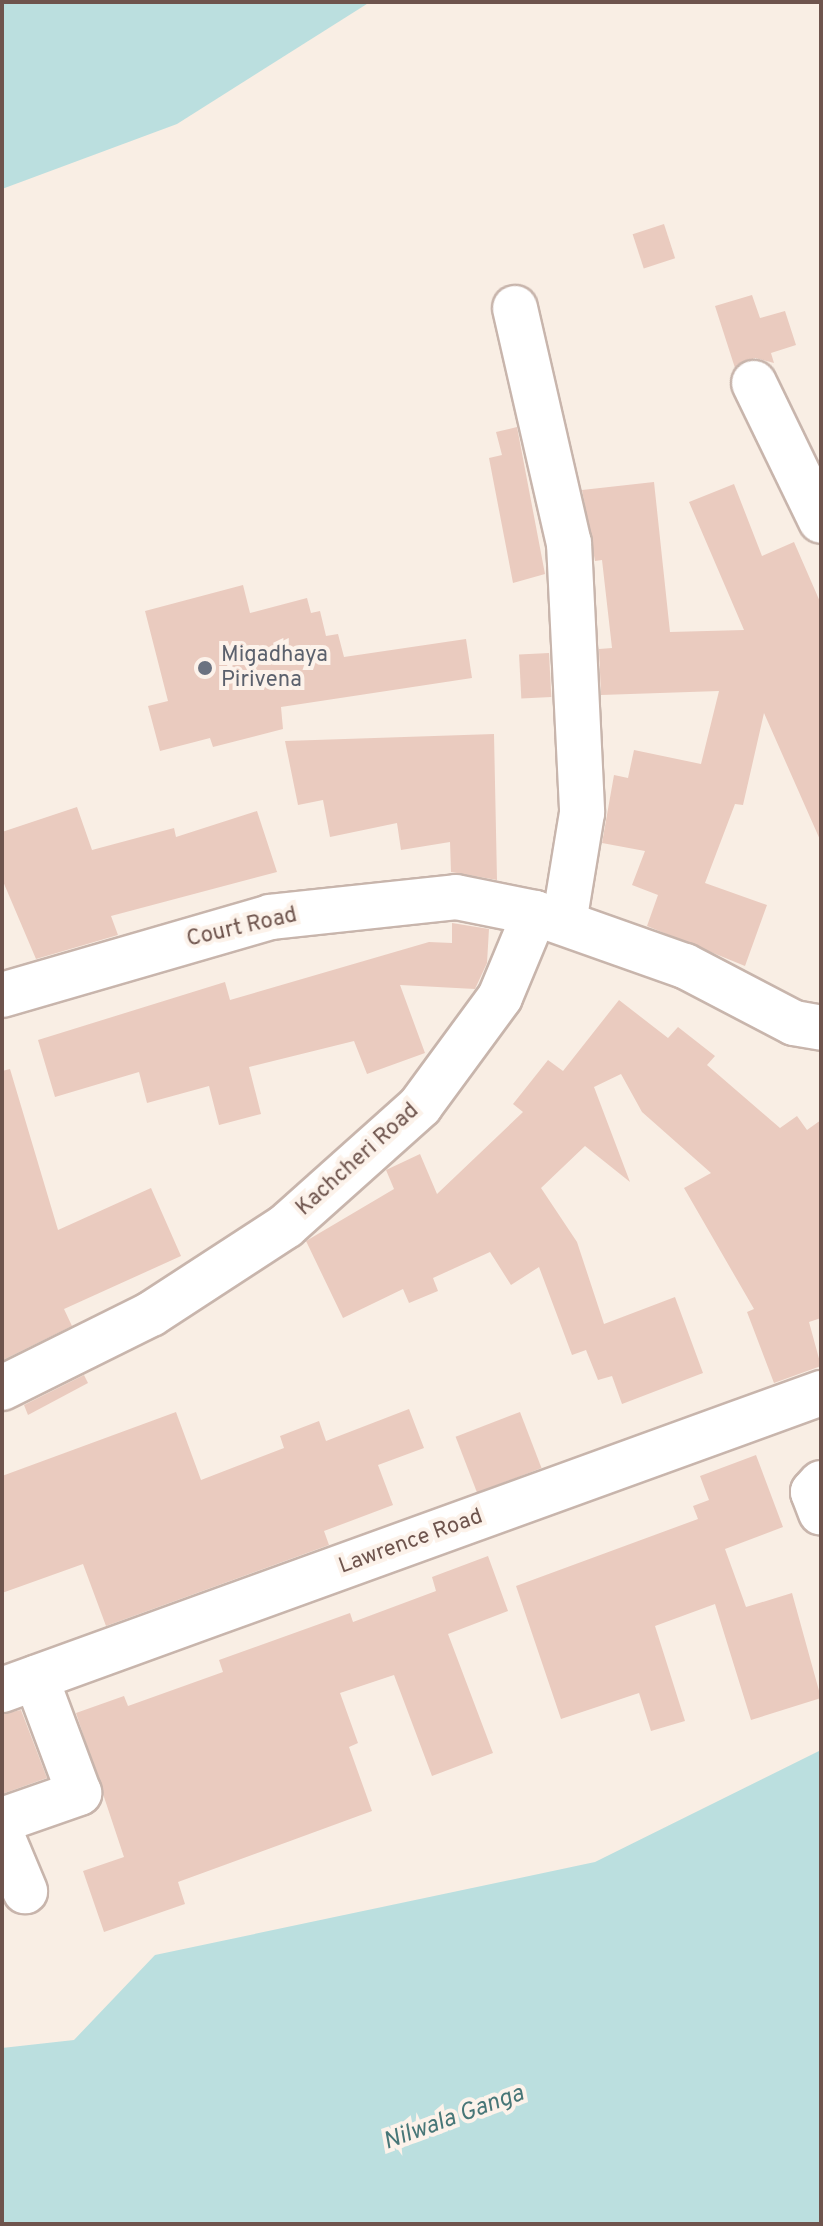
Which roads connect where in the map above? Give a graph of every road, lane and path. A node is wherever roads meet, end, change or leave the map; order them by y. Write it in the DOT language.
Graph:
graph roads {
  1 [pos="515,308"];
  2 [pos="754,383"];
  3 [pos="821,521"];
  4 [pos="550,918"];
  5 [pos="2,995"];
  6 [pos="821,1028"];
  7 [pos="2,1388"];
  8 [pos="821,1393"];
  9 [pos="821,1483"];
  10 [pos="821,1513"];
  11 [pos="19,1684"];
  12 [pos="2,1820"];
  13 [pos="2,1836"];
  14 [pos="25,1891"];
  1 -- 4 [label="street, Kachcheri Road"];
  2 -- 3 [label="street"];
  4 -- 5 [label="street, Court Road"];
  4 -- 6 [label="street"];
  4 -- 7 [label="street, Kachcheri Road"];
  8 -- 11 [label="street, Lawrence Road"];
  9 -- 10 [label="street"];
  11 -- 12 [label="street"];
  13 -- 14 [label="street"];
}
